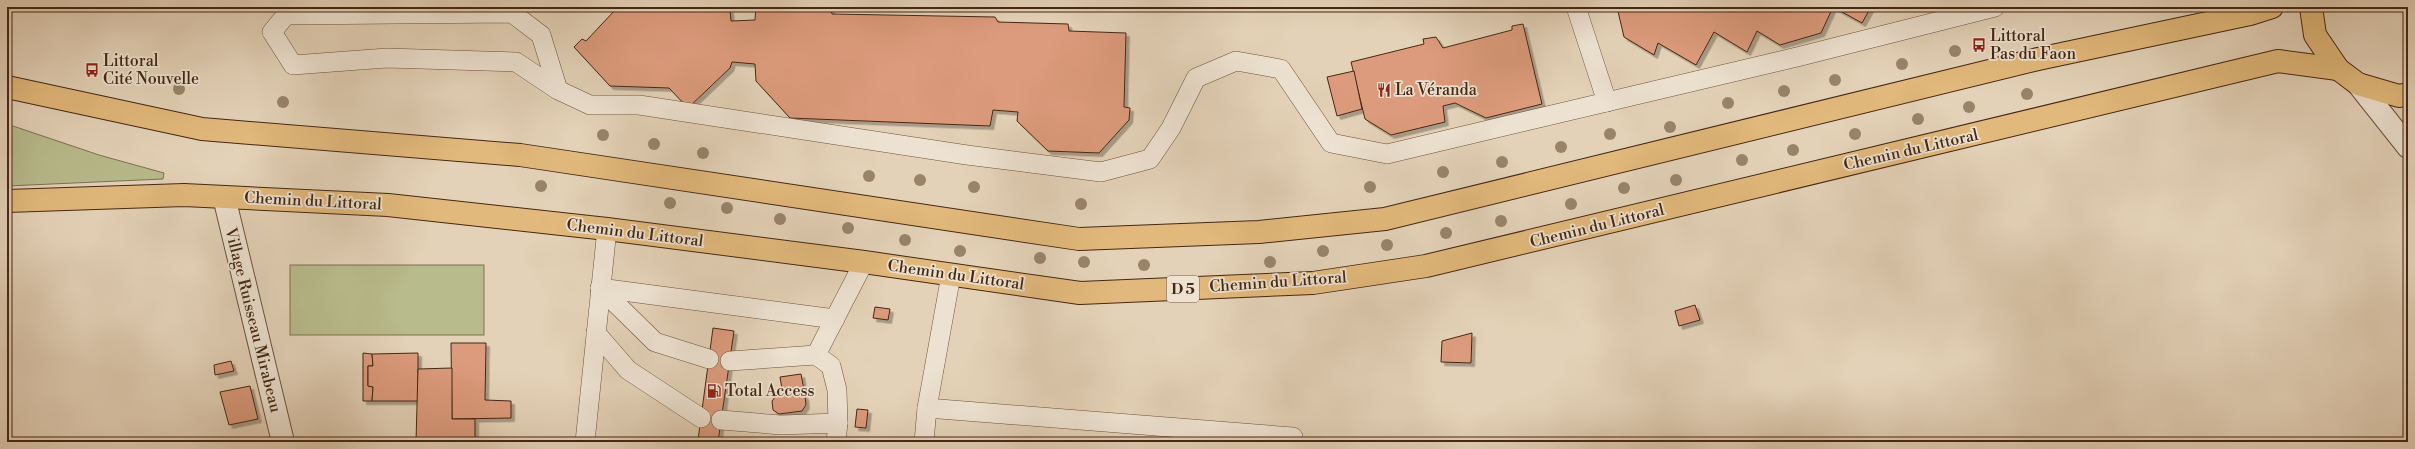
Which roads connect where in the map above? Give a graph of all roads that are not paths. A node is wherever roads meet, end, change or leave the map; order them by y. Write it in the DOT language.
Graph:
graph roads {
  1 [pos="1576,7"];
  2 [pos="1995,7"];
  3 [pos="2272,7"];
  4 [pos="2311,7"];
  5 [pos="2338,69"];
  6 [pos="2358,84"];
  7 [pos="7,87"];
  8 [pos="558,90"];
  9 [pos="2408,94"];
  10 [pos="1607,102"];
  11 [pos="2408,147"];
  12 [pos="224,197"];
  13 [pos="7,201"];
  14 [pos="607,229"];
  15 [pos="864,262"];
  16 [pos="951,275"];
  17 [pos="600,288"];
  18 [pos="835,320"];
  19 [pos="596,333"];
  20 [pos="816,355"];
  21 [pos="709,359"];
  22 [pos="730,361"];
  23 [pos="927,408"];
  24 [pos="701,418"];
  25 [pos="721,420"];
  26 [pos="838,423"];
  27 [pos="1293,437"];
  28 [pos="283,442"];
  29 [pos="585,442"];
  30 [pos="836,442"];
  31 [pos="924,442"];
  1 -- 10 [label="lane"];
  2 -- 10 [label="lane"];
  3 -- 7 [label="main road"];
  4 -- 5 [label="main road"];
  5 -- 6 [label="main road"];
  5 -- 16 [label="main road, Chemin du Littoral / D 5"];
  6 -- 9 [label="main road"];
  6 -- 11 [label="street"];
  8 -- 8 [label="lane"];
  8 -- 10 [label="lane"];
  12 -- 13 [label="main road, Chemin du Littoral / D 5"];
  12 -- 14 [label="main road, Chemin du Littoral / D 5"];
  12 -- 28 [label="street, Village Ruisseau Mirabeau"];
  14 -- 15 [label="main road, Chemin du Littoral / D 5"];
  14 -- 17 [label="lane"];
  15 -- 16 [label="main road, Chemin du Littoral / D 5"];
  15 -- 18 [label="lane"];
  16 -- 23 [label="lane"];
  17 -- 18 [label="lane"];
  17 -- 19 [label="lane"];
  17 -- 21 [label="lane"];
  18 -- 20 [label="lane"];
  19 -- 24 [label="lane"];
  19 -- 29 [label="lane"];
  20 -- 22 [label="lane"];
  20 -- 26 [label="lane"];
  23 -- 27 [label="lane"];
  23 -- 31 [label="lane"];
  25 -- 26 [label="lane"];
  26 -- 30 [label="lane"];
}
